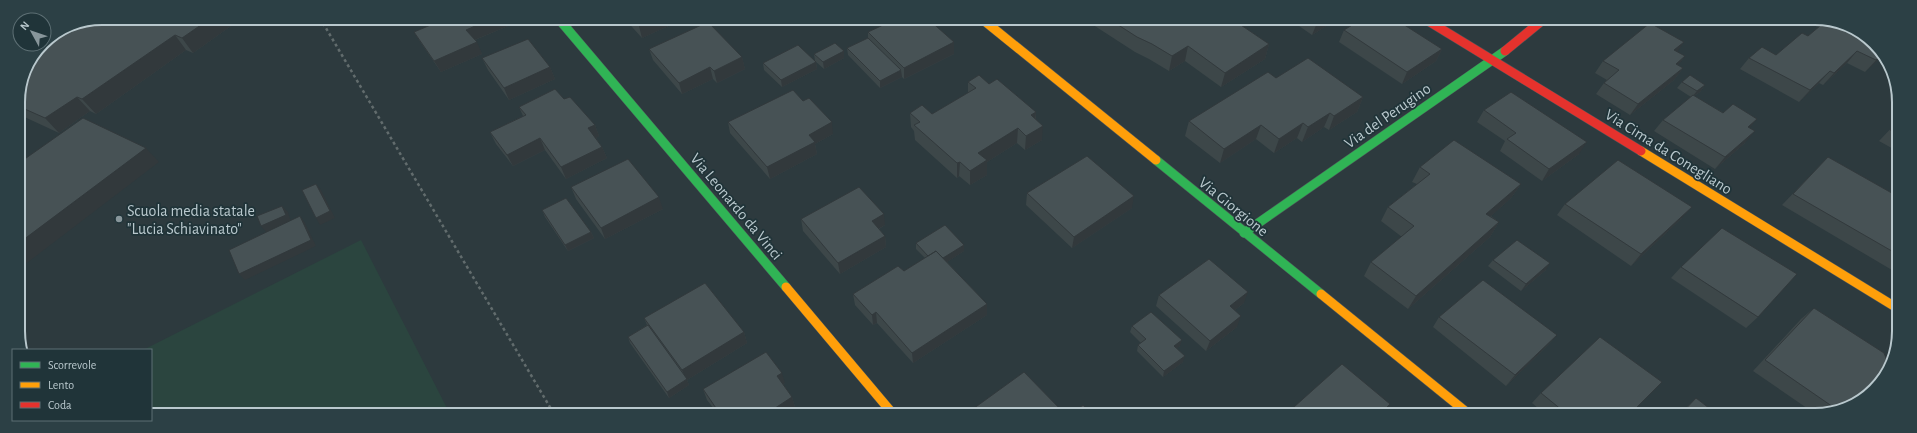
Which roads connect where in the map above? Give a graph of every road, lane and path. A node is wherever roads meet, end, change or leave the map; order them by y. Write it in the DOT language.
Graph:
graph roads {
  1 [pos="324,25"];
  2 [pos="564,25"];
  3 [pos="989,25"];
  4 [pos="1435,25"];
  5 [pos="1537,25"];
  6 [pos="1493,60"];
  7 [pos="1244,233"];
  8 [pos="1892,305"];
  9 [pos="550,408"];
  10 [pos="888,408"];
  11 [pos="1463,408"];
  1 -- 9 [label="path"];
  2 -- 10 [label="street, Via Leonardo da Vinci"];
  3 -- 7 [label="street, Via Giorgione"];
  4 -- 6 [label="street, Via Cima da Conegliano"];
  5 -- 6 [label="street, Via del Perugino"];
  6 -- 7 [label="street, Via del Perugino"];
  6 -- 8 [label="street, Via Cima da Conegliano"];
  7 -- 11 [label="street, Via Giorgione"];
}
